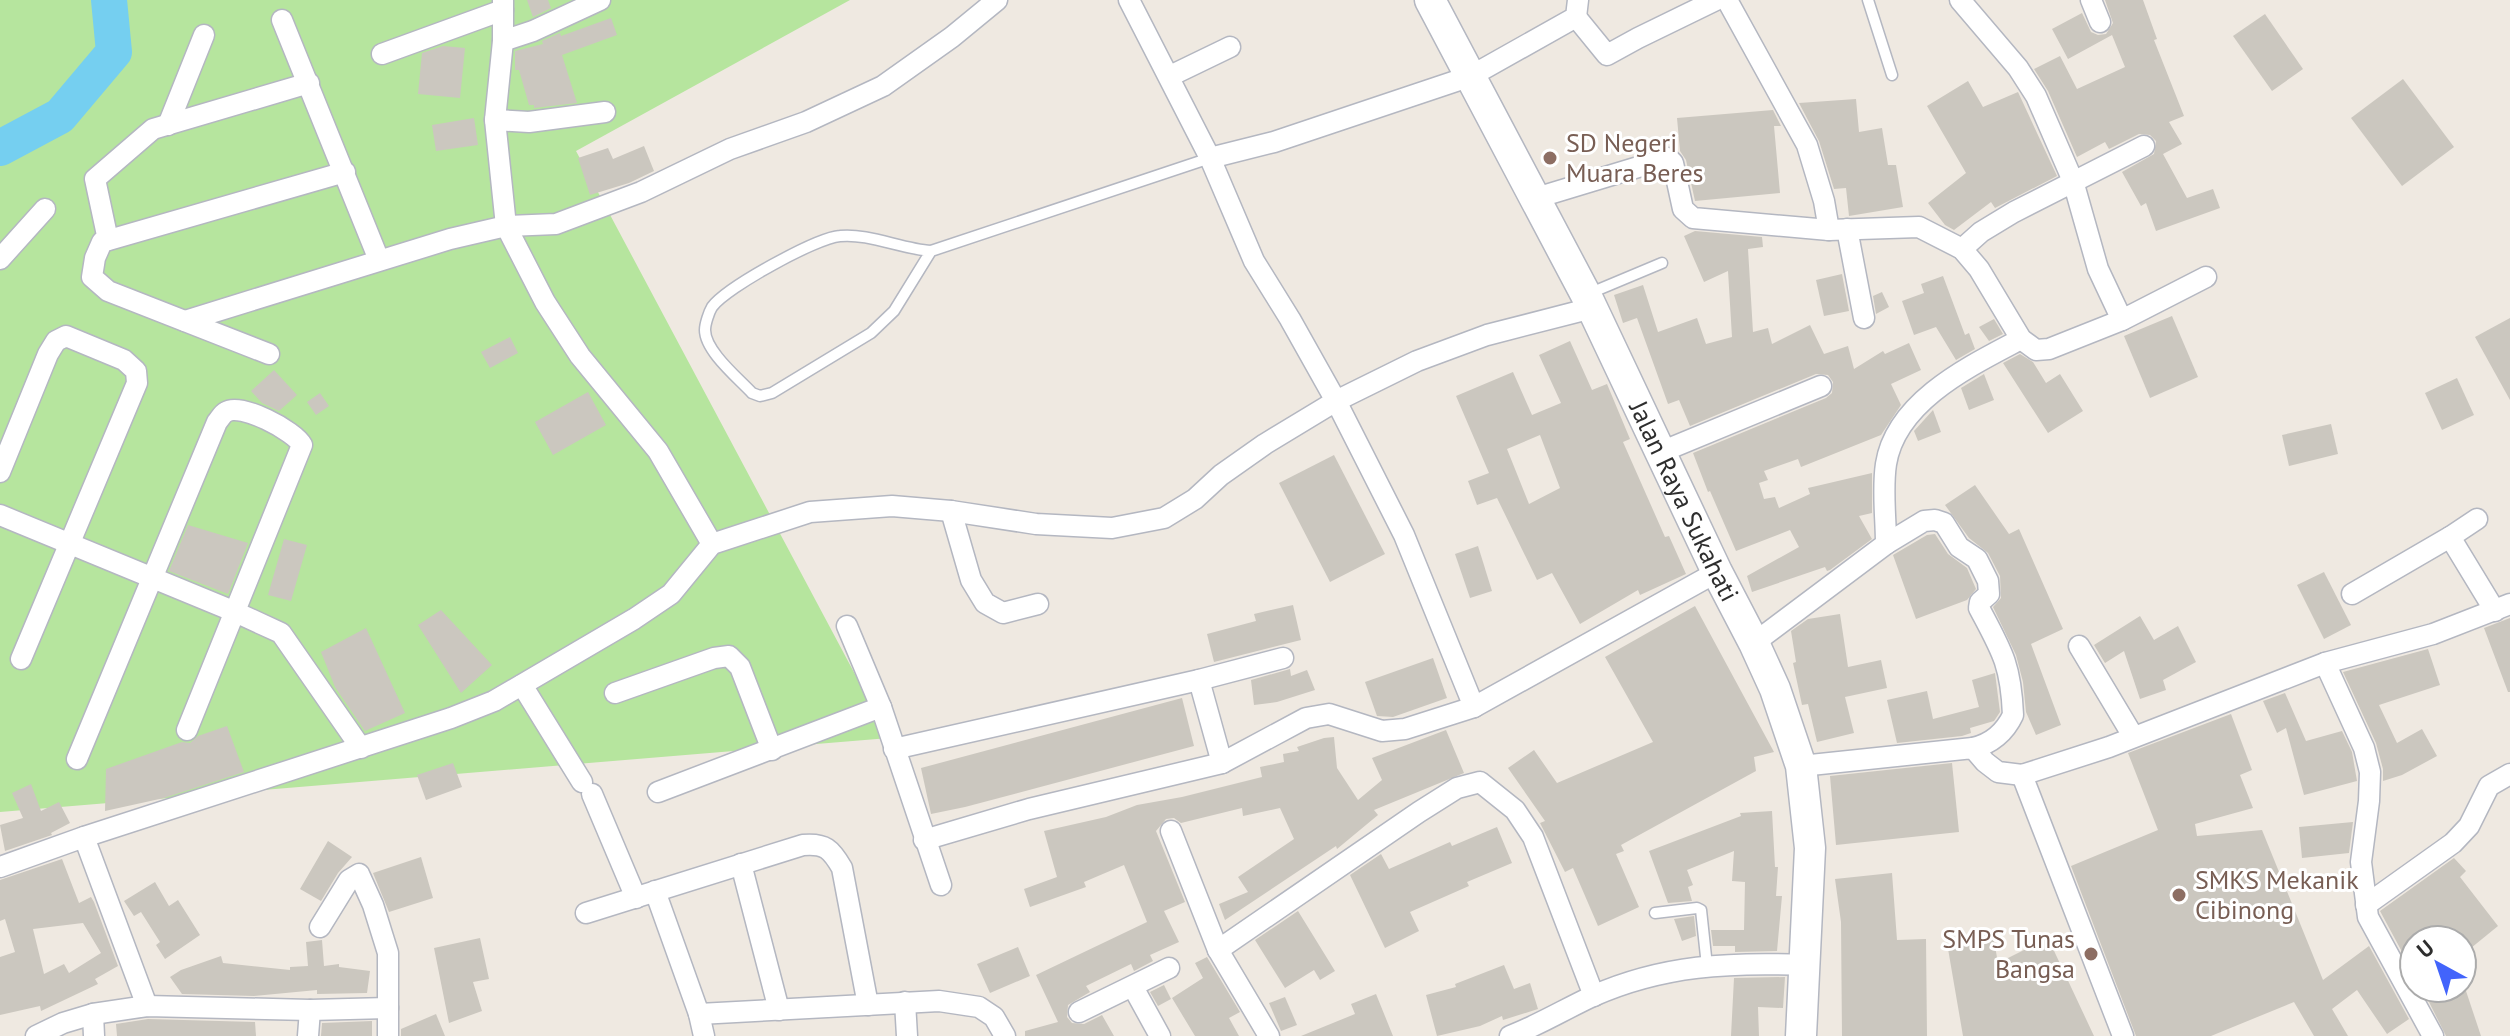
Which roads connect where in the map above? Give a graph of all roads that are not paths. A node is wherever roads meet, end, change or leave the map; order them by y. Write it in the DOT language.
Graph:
graph roads {
  1 [pos="600,0"];
  2 [pos="997,0"];
  3 [pos="1129,0"];
  4 [pos="1430,0"];
  5 [pos="1716,0"];
  6 [pos="1727,0"];
  7 [pos="1868,0"];
  8 [pos="1960,0"];
  9 [pos="2091,0"];
  10 [pos="503,5"];
  11 [pos="1577,8"];
  12 [pos="282,20"];
  13 [pos="2100,22"];
  14 [pos="204,35"];
  15 [pos="503,41"];
  16 [pos="1230,47"];
  17 [pos="382,54"];
  18 [pos="1892,75"];
  19 [pos="1170,76"];
  20 [pos="1471,76"];
  21 [pos="309,83"];
  22 [pos="605,112"];
  23 [pos="495,120"];
  24 [pos="168,125"];
  25 [pos="2144,146"];
  26 [pos="1210,158"];
  27 [pos="345,172"];
  28 [pos="2073,181"];
  29 [pos="1536,198"];
  30 [pos="45,209"];
  31 [pos="506,226"];
  32 [pos="1838,230"];
  33 [pos="108,240"];
  34 [pos="1962,249"];
  35 [pos="931,251"];
  36 [pos="0,259"];
  37 [pos="379,260"];
  38 [pos="1662,263"];
  39 [pos="2206,277"];
  40 [pos="1589,302"];
  41 [pos="1864,318"];
  42 [pos="2122,320"];
  43 [pos="185,321"];
  44 [pos="2021,339"];
  45 [pos="269,354"];
  46 [pos="1821,386"];
  47 [pos="1336,401"];
  48 [pos="1661,452"];
  49 [pos="0,472"];
  50 [pos="951,511"];
  51 [pos="0,515"];
  52 [pos="2477,519"];
  53 [pos="2450,537"];
  54 [pos="69,544"];
  55 [pos="712,544"];
  56 [pos="1886,544"];
  57 [pos="1717,572"];
  58 [pos="152,577"];
  59 [pos="2352,594"];
  60 [pos="1038,604"];
  61 [pos="2502,608"];
  62 [pos="233,611"];
  63 [pos="847,626"];
  64 [pos="1754,643"];
  65 [pos="2079,646"];
  66 [pos="1283,658"];
  67 [pos="21,659"];
  68 [pos="2325,663"];
  69 [pos="1199,680"];
  70 [pos="522,685"];
  71 [pos="615,693"];
  72 [pos="881,707"];
  73 [pos="1474,707"];
  74 [pos="187,730"];
  75 [pos="2133,736"];
  76 [pos="361,748"];
  77 [pos="1973,748"];
  78 [pos="894,749"];
  79 [pos="772,750"];
  80 [pos="77,759"];
  81 [pos="1222,763"];
  82 [pos="1801,766"];
  83 [pos="2510,774"];
  84 [pos="2022,775"];
  85 [pos="658,792"];
  86 [pos="1171,831"];
  87 [pos="84,837"];
  88 [pos="924,840"];
  89 [pos="741,864"];
  90 [pos="0,867"];
  91 [pos="941,885"];
  92 [pos="646,894"];
  93 [pos="2366,905"];
  94 [pos="586,913"];
  95 [pos="1655,913"];
  96 [pos="320,927"];
  97 [pos="1218,950"];
  98 [pos="1805,965"];
  99 [pos="1707,966"];
  100 [pos="1169,968"];
  101 [pos="1133,987"];
  102 [pos="1594,996"];
  103 [pos="905,1002"];
  104 [pos="868,1005"];
  105 [pos="147,1006"];
  106 [pos="388,1008"];
  107 [pos="310,1010"];
  108 [pos="779,1010"];
  109 [pos="1079,1012"];
  110 [pos="93,1014"];
  111 [pos="699,1014"];
  112 [pos="36,1036"];
  113 [pos="94,1036"];
  114 [pos="308,1036"];
  115 [pos="388,1036"];
  116 [pos="704,1036"];
  117 [pos="907,1036"];
  118 [pos="1005,1036"];
  119 [pos="1160,1036"];
  120 [pos="1269,1036"];
  121 [pos="1510,1036"];
  122 [pos="1801,1036"];
  123 [pos="2123,1036"];
  124 [pos="2433,1036"];
  1 -- 15 [label="street"];
  2 -- 31 [label="street"];
  3 -- 19 [label="street"];
  4 -- 20 [label="main road, Jalan Raya Sukahati"];
  5 -- 11 [label="street"];
  6 -- 32 [label="street"];
  7 -- 18 [label="lane"];
  8 -- 28 [label="street"];
  9 -- 13 [label="street"];
  10 -- 15 [label="street"];
  10 -- 17 [label="street"];
  11 -- 20 [label="street"];
  12 -- 21 [label="street"];
  14 -- 24 [label="street"];
  15 -- 23 [label="street"];
  16 -- 19 [label="street"];
  19 -- 26 [label="street"];
  20 -- 26 [label="street"];
  20 -- 29 [label="main road, Jalan Raya Sukahati"];
  21 -- 24 [label="street"];
  21 -- 27 [label="street"];
  22 -- 23 [label="street"];
  23 -- 31 [label="street"];
  24 -- 33 [label="street"];
  25 -- 28 [label="street"];
  26 -- 35 [label="lane"];
  26 -- 47 [label="street"];
  27 -- 33 [label="street"];
  27 -- 37 [label="street"];
  28 -- 34 [label="street"];
  28 -- 42 [label="street"];
  29 -- 32 [label="street"];
  29 -- 40 [label="main road, Jalan Raya Sukahati"];
  30 -- 36 [label="street"];
  31 -- 37 [label="street"];
  31 -- 55 [label="street"];
  32 -- 34 [label="street"];
  32 -- 41 [label="street"];
  33 -- 43 [label="street"];
  34 -- 44 [label="street"];
  35 -- 35 [label="lane"];
  37 -- 43 [label="street"];
  38 -- 40 [label="lane"];
  39 -- 42 [label="street"];
  40 -- 47 [label="street"];
  40 -- 48 [label="main road, Jalan Raya Sukahati"];
  42 -- 44 [label="street"];
  43 -- 45 [label="street"];
  44 -- 56 [label="street"];
  46 -- 48 [label="street"];
  47 -- 50 [label="street"];
  47 -- 73 [label="street"];
  48 -- 57 [label="main road, Jalan Raya Sukahati"];
  49 -- 54 [label="street"];
  50 -- 55 [label="street"];
  50 -- 60 [label="street"];
  51 -- 54 [label="street"];
  52 -- 53 [label="street"];
  53 -- 59 [label="street"];
  53 -- 61 [label="street"];
  54 -- 58 [label="street"];
  54 -- 67 [label="street"];
  55 -- 70 [label="street"];
  56 -- 64 [label="street"];
  56 -- 77 [label="street"];
  57 -- 64 [label="main road, Jalan Raya Sukahati"];
  57 -- 73 [label="street"];
  58 -- 62 [label="street"];
  58 -- 62 [label="street"];
  58 -- 80 [label="street"];
  61 -- 68 [label="street"];
  62 -- 74 [label="street"];
  62 -- 76 [label="street"];
  63 -- 72 [label="street"];
  64 -- 82 [label="main road, Jalan Raya Sukahati"];
  65 -- 75 [label="street"];
  66 -- 69 [label="street"];
  68 -- 75 [label="street"];
  68 -- 93 [label="street"];
  69 -- 78 [label="street"];
  69 -- 81 [label="street"];
  70 -- 76 [label="street"];
  70 -- 92 [label="street"];
  71 -- 79 [label="street"];
  72 -- 78 [label="street"];
  72 -- 79 [label="street"];
  73 -- 81 [label="street"];
  75 -- 84 [label="street"];
  76 -- 87 [label="street"];
  77 -- 82 [label="street"];
  77 -- 84 [label="street"];
  78 -- 88 [label="street"];
  79 -- 85 [label="street"];
  81 -- 88 [label="street"];
  82 -- 98 [label="main road, Jalan Raya Sukahati"];
  83 -- 93 [label="street"];
  84 -- 123 [label="street"];
  86 -- 97 [label="street"];
  87 -- 90 [label="street"];
  87 -- 105 [label="street"];
  88 -- 91 [label="street"];
  89 -- 92 [label="street"];
  89 -- 104 [label="street"];
  89 -- 108 [label="street"];
  92 -- 94 [label="street"];
  92 -- 111 [label="street"];
  93 -- 124 [label="street"];
  95 -- 99 [label="lane"];
  96 -- 106 [label="street"];
  97 -- 102 [label="street"];
  97 -- 120 [label="street"];
  98 -- 99 [label="street"];
  98 -- 122 [label="main road, Jalan Raya Sukahati"];
  99 -- 102 [label="street"];
  100 -- 101 [label="street"];
  101 -- 109 [label="street"];
  101 -- 119 [label="street"];
  102 -- 121 [label="street"];
  103 -- 104 [label="street"];
  103 -- 117 [label="street"];
  103 -- 118 [label="street"];
  104 -- 108 [label="street"];
  105 -- 107 [label="street"];
  105 -- 110 [label="street"];
  106 -- 107 [label="street"];
  106 -- 115 [label="street"];
  107 -- 114 [label="street"];
  108 -- 111 [label="street"];
  110 -- 112 [label="street"];
  110 -- 113 [label="street"];
  111 -- 116 [label="street"];
}
